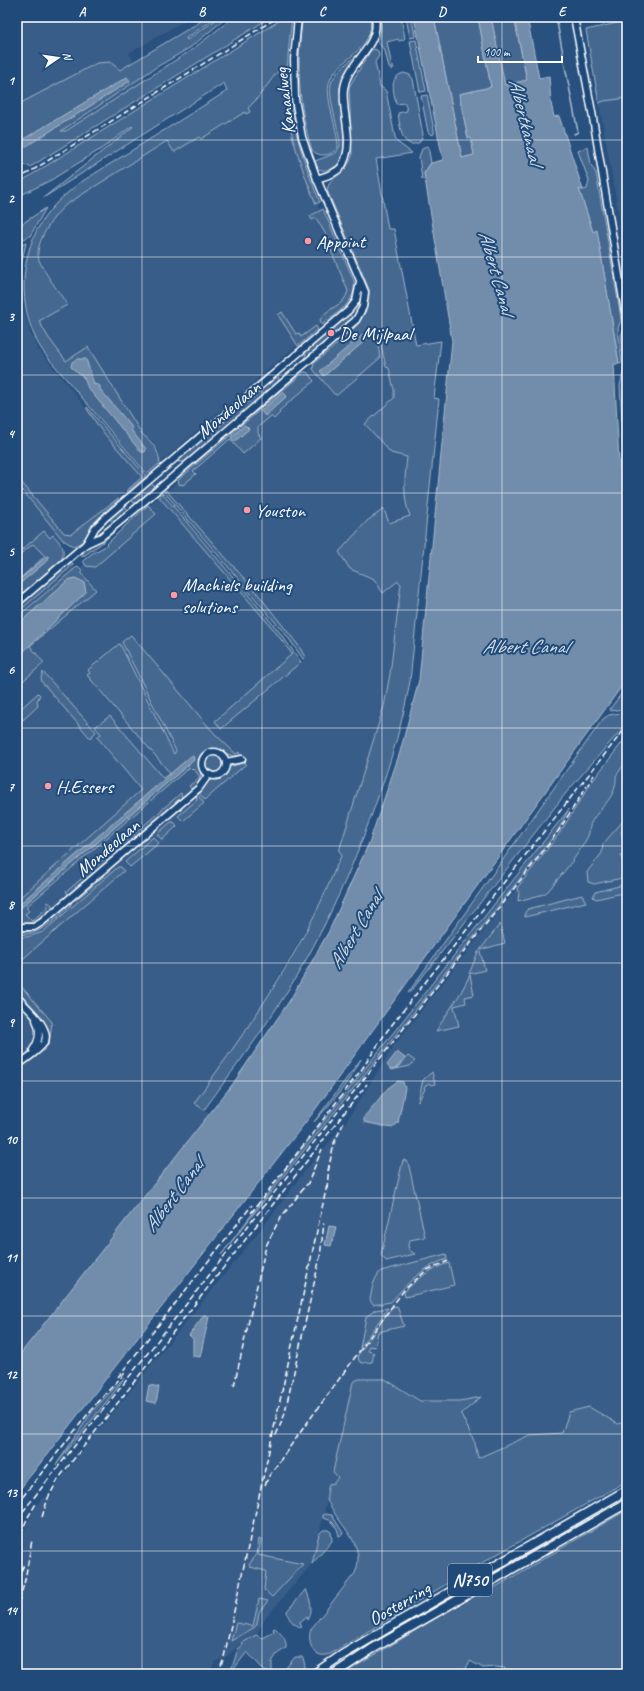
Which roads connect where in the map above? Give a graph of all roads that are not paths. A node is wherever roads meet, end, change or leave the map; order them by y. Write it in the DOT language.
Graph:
graph roads {
  1 [pos="298,17"];
  2 [pos="375,17"];
  3 [pos="574,17"];
  4 [pos="317,179"];
  5 [pos="360,282"];
  6 [pos="627,324"];
  7 [pos="291,359"];
  8 [pos="306,362"];
  9 [pos="280,369"];
  10 [pos="292,374"];
  11 [pos="170,463"];
  12 [pos="178,472"];
  13 [pos="86,544"];
  14 [pos="17,603"];
  15 [pos="242,759"];
  16 [pos="226,762"];
  17 [pos="209,774"];
  18 [pos="17,927"];
  19 [pos="17,997"];
  20 [pos="17,1066"];
  21 [pos="627,1490"];
  22 [pos="627,1503"];
  23 [pos="314,1674"];
  24 [pos="334,1674"];
  1 -- 4 [label="street, Kanaalweg"];
  2 -- 4 [label="street"];
  3 -- 6 [label="street"];
  4 -- 5 [label="street, Mondeolaan"];
  5 -- 7 [label="street, Mondeolaan"];
  5 -- 8 [label="street, Mondeolaan"];
  7 -- 8 [label="street"];
  7 -- 9 [label="street, Mondeolaan"];
  8 -- 10 [label="street, Mondeolaan"];
  9 -- 10 [label="street"];
  9 -- 11 [label="street, Mondeolaan"];
  10 -- 12 [label="street, Mondeolaan"];
  11 -- 12 [label="street"];
  11 -- 13 [label="street, Mondeolaan"];
  12 -- 13 [label="street, Mondeolaan"];
  13 -- 14 [label="street, Mondeolaan"];
  15 -- 16 [label="street"];
  16 -- 17 [label="street"];
  16 -- 17 [label="street"];
  17 -- 18 [label="street, Mondeolaan"];
  19 -- 20 [label="street"];
  21 -- 23 [label="main road, Oosterring / N750"];
  22 -- 24 [label="main road, Oosterring / N750"];
}
